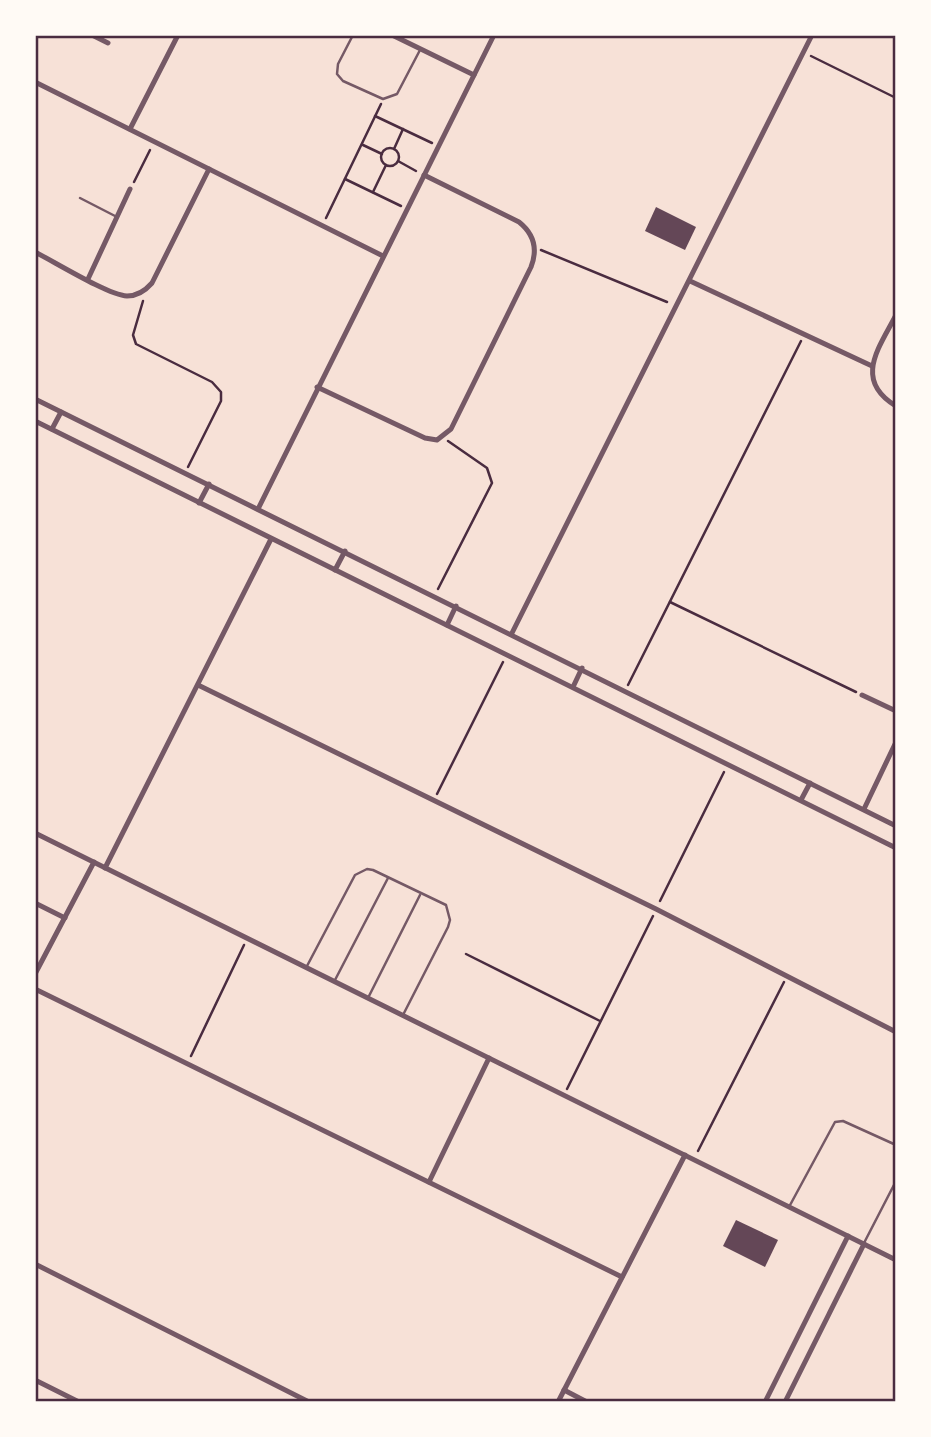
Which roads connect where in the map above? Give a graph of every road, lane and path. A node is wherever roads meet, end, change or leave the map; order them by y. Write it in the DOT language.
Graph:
graph roads {
  1 [pos="92,35"];
  2 [pos="178,35"];
  3 [pos="353,35"];
  4 [pos="392,35"];
  5 [pos="494,35"];
  6 [pos="812,35"];
  7 [pos="108,43"];
  8 [pos="421,49"];
  9 [pos="803,52"];
  10 [pos="474,75"];
  11 [pos="35,82"];
  12 [pos="896,98"];
  13 [pos="383,99"];
  14 [pos="375,116"];
  15 [pos="130,129"];
  16 [pos="403,130"];
  17 [pos="154,141"];
  18 [pos="362,145"];
  19 [pos="438,146"];
  20 [pos="394,150"];
  21 [pos="382,154"];
  22 [pos="398,161"];
  23 [pos="386,165"];
  24 [pos="209,169"];
  25 [pos="424,175"];
  26 [pos="345,178"];
  27 [pos="130,189"];
  28 [pos="373,192"];
  29 [pos="80,198"];
  30 [pos="407,209"];
  31 [pos="117,217"];
  32 [pos="323,225"];
  33 [pos="535,247"];
  34 [pos="35,252"];
  35 [pos="383,256"];
  36 [pos="88,279"];
  37 [pos="690,281"];
  38 [pos="146,290"];
  39 [pos="677,306"];
  40 [pos="896,314"];
  41 [pos="804,335"];
  42 [pos="872,366"];
  43 [pos="317,387"];
  44 [pos="35,399"];
  45 [pos="896,405"];
  46 [pos="61,412"];
  47 [pos="35,421"];
  48 [pos="52,429"];
  49 [pos="442,438"];
  50 [pos="185,473"];
  51 [pos="209,484"];
  52 [pos="199,503"];
  53 [pos="258,509"];
  54 [pos="271,539"];
  55 [pos="345,551"];
  56 [pos="335,570"];
  57 [pos="435,595"];
  58 [pos="670,602"];
  59 [pos="456,606"];
  60 [pos="447,625"];
  61 [pos="512,633"];
  62 [pos="507,654"];
  63 [pos="582,668"];
  64 [pos="198,685"];
  65 [pos="573,687"];
  66 [pos="625,690"];
  67 [pos="862,695"];
  68 [pos="896,711"];
  69 [pos="896,742"];
  70 [pos="728,763"];
  71 [pos="810,783"];
  72 [pos="435,800"];
  73 [pos="801,800"];
  74 [pos="864,810"];
  75 [pos="896,826"];
  76 [pos="35,833"];
  77 [pos="896,848"];
  78 [pos="94,862"];
  79 [pos="106,868"];
  80 [pos="388,878"];
  81 [pos="421,893"];
  82 [pos="35,903"];
  83 [pos="656,909"];
  84 [pos="65,918"];
  85 [pos="247,938"];
  86 [pos="466,954"];
  87 [pos="307,968"];
  88 [pos="35,974"];
  89 [pos="787,976"];
  90 [pos="334,981"];
  91 [pos="35,989"];
  92 [pos="368,998"];
  93 [pos="403,1016"];
  94 [pos="600,1021"];
  95 [pos="896,1032"];
  96 [pos="489,1058"];
  97 [pos="188,1062"];
  98 [pos="564,1095"];
  99 [pos="896,1145"];
  100 [pos="685,1155"];
  101 [pos="694,1160"];
  102 [pos="896,1181"];
  103 [pos="429,1182"];
  104 [pos="789,1207"];
  105 [pos="848,1236"];
  106 [pos="864,1244"];
  107 [pos="896,1260"];
  108 [pos="35,1264"];
  109 [pos="622,1277"];
  110 [pos="35,1380"];
  111 [pos="564,1390"];
  112 [pos="79,1402"];
  113 [pos="309,1402"];
  114 [pos="558,1402"];
  115 [pos="587,1402"];
  116 [pos="765,1402"];
  117 [pos="785,1402"];
  1 -- 7 [label="street"];
  2 -- 15 [label="street"];
  3 -- 13 [label="lane"];
  4 -- 8 [label="street"];
  5 -- 10 [label="street"];
  6 -- 9 [label="street"];
  8 -- 10 [label="street"];
  8 -- 13 [label="lane"];
  9 -- 12 [label="path"];
  9 -- 37 [label="street"];
  10 -- 19 [label="street"];
  11 -- 15 [label="street"];
  13 -- 14 [label="path"];
  14 -- 16 [label="path"];
  14 -- 18 [label="path"];
  15 -- 17 [label="street"];
  16 -- 19 [label="path"];
  16 -- 20 [label="path"];
  17 -- 24 [label="street"];
  17 -- 27 [label="path"];
  18 -- 21 [label="path"];
  18 -- 26 [label="path"];
  19 -- 25 [label="street"];
  20 -- 21 [label="path"];
  20 -- 22 [label="path"];
  21 -- 23 [label="path"];
  22 -- 23 [label="path"];
  22 -- 25 [label="path"];
  23 -- 28 [label="path"];
  24 -- 32 [label="street"];
  24 -- 38 [label="street"];
  25 -- 30 [label="street"];
  25 -- 33 [label="street"];
  26 -- 28 [label="path"];
  26 -- 32 [label="path"];
  27 -- 31 [label="street"];
  28 -- 30 [label="path"];
  29 -- 31 [label="lane"];
  30 -- 35 [label="street"];
  31 -- 36 [label="street"];
  32 -- 35 [label="street"];
  33 -- 39 [label="path"];
  33 -- 49 [label="street"];
  34 -- 36 [label="street"];
  35 -- 43 [label="street"];
  36 -- 38 [label="street"];
  37 -- 39 [label="street"];
  37 -- 41 [label="street"];
  38 -- 50 [label="path"];
  39 -- 61 [label="street"];
  40 -- 42 [label="street"];
  41 -- 42 [label="street"];
  41 -- 58 [label="path"];
  42 -- 45 [label="street"];
  43 -- 49 [label="street"];
  43 -- 53 [label="street"];
  44 -- 46 [label="street"];
  46 -- 48 [label="street"];
  46 -- 50 [label="street"];
  47 -- 48 [label="street"];
  48 -- 52 [label="street"];
  49 -- 57 [label="path"];
  50 -- 51 [label="street"];
  51 -- 52 [label="street"];
  51 -- 53 [label="street"];
  52 -- 54 [label="street"];
  53 -- 55 [label="street"];
  54 -- 56 [label="street"];
  54 -- 64 [label="street"];
  55 -- 56 [label="street"];
  55 -- 57 [label="street"];
  56 -- 60 [label="street"];
  57 -- 59 [label="street"];
  58 -- 66 [label="path"];
  58 -- 67 [label="path"];
  59 -- 60 [label="street"];
  59 -- 61 [label="street"];
  60 -- 62 [label="street"];
  61 -- 63 [label="street"];
  62 -- 65 [label="street"];
  62 -- 72 [label="path"];
  63 -- 65 [label="street"];
  63 -- 66 [label="street"];
  64 -- 72 [label="street"];
  64 -- 79 [label="street"];
  65 -- 70 [label="street"];
  66 -- 71 [label="street"];
  67 -- 68 [label="street"];
  69 -- 74 [label="street"];
  70 -- 73 [label="street"];
  70 -- 83 [label="path"];
  71 -- 73 [label="street"];
  71 -- 74 [label="street"];
  72 -- 83 [label="street"];
  73 -- 77 [label="street"];
  74 -- 75 [label="street"];
  76 -- 78 [label="street"];
  78 -- 79 [label="street"];
  78 -- 84 [label="street"];
  79 -- 85 [label="street"];
  80 -- 81 [label="lane"];
  80 -- 87 [label="lane"];
  80 -- 90 [label="lane"];
  81 -- 92 [label="lane"];
  81 -- 93 [label="lane"];
  82 -- 84 [label="street"];
  83 -- 89 [label="street"];
  83 -- 94 [label="path"];
  84 -- 88 [label="street"];
  85 -- 87 [label="street"];
  85 -- 97 [label="path"];
  86 -- 94 [label="path"];
  87 -- 90 [label="street"];
  89 -- 95 [label="street"];
  89 -- 101 [label="path"];
  90 -- 92 [label="street"];
  91 -- 97 [label="street"];
  92 -- 93 [label="street"];
  93 -- 96 [label="street"];
  94 -- 98 [label="path"];
  96 -- 98 [label="street"];
  96 -- 103 [label="street"];
  97 -- 103 [label="street"];
  98 -- 100 [label="street"];
  99 -- 104 [label="lane"];
  100 -- 101 [label="street"];
  100 -- 109 [label="street"];
  101 -- 104 [label="street"];
  102 -- 106 [label="lane"];
  103 -- 109 [label="street"];
  104 -- 105 [label="street"];
  105 -- 106 [label="street"];
  105 -- 116 [label="street"];
  106 -- 107 [label="street"];
  106 -- 117 [label="street"];
  108 -- 113 [label="street"];
  109 -- 111 [label="street"];
  110 -- 112 [label="street"];
  111 -- 114 [label="street"];
  111 -- 115 [label="street"];
}
